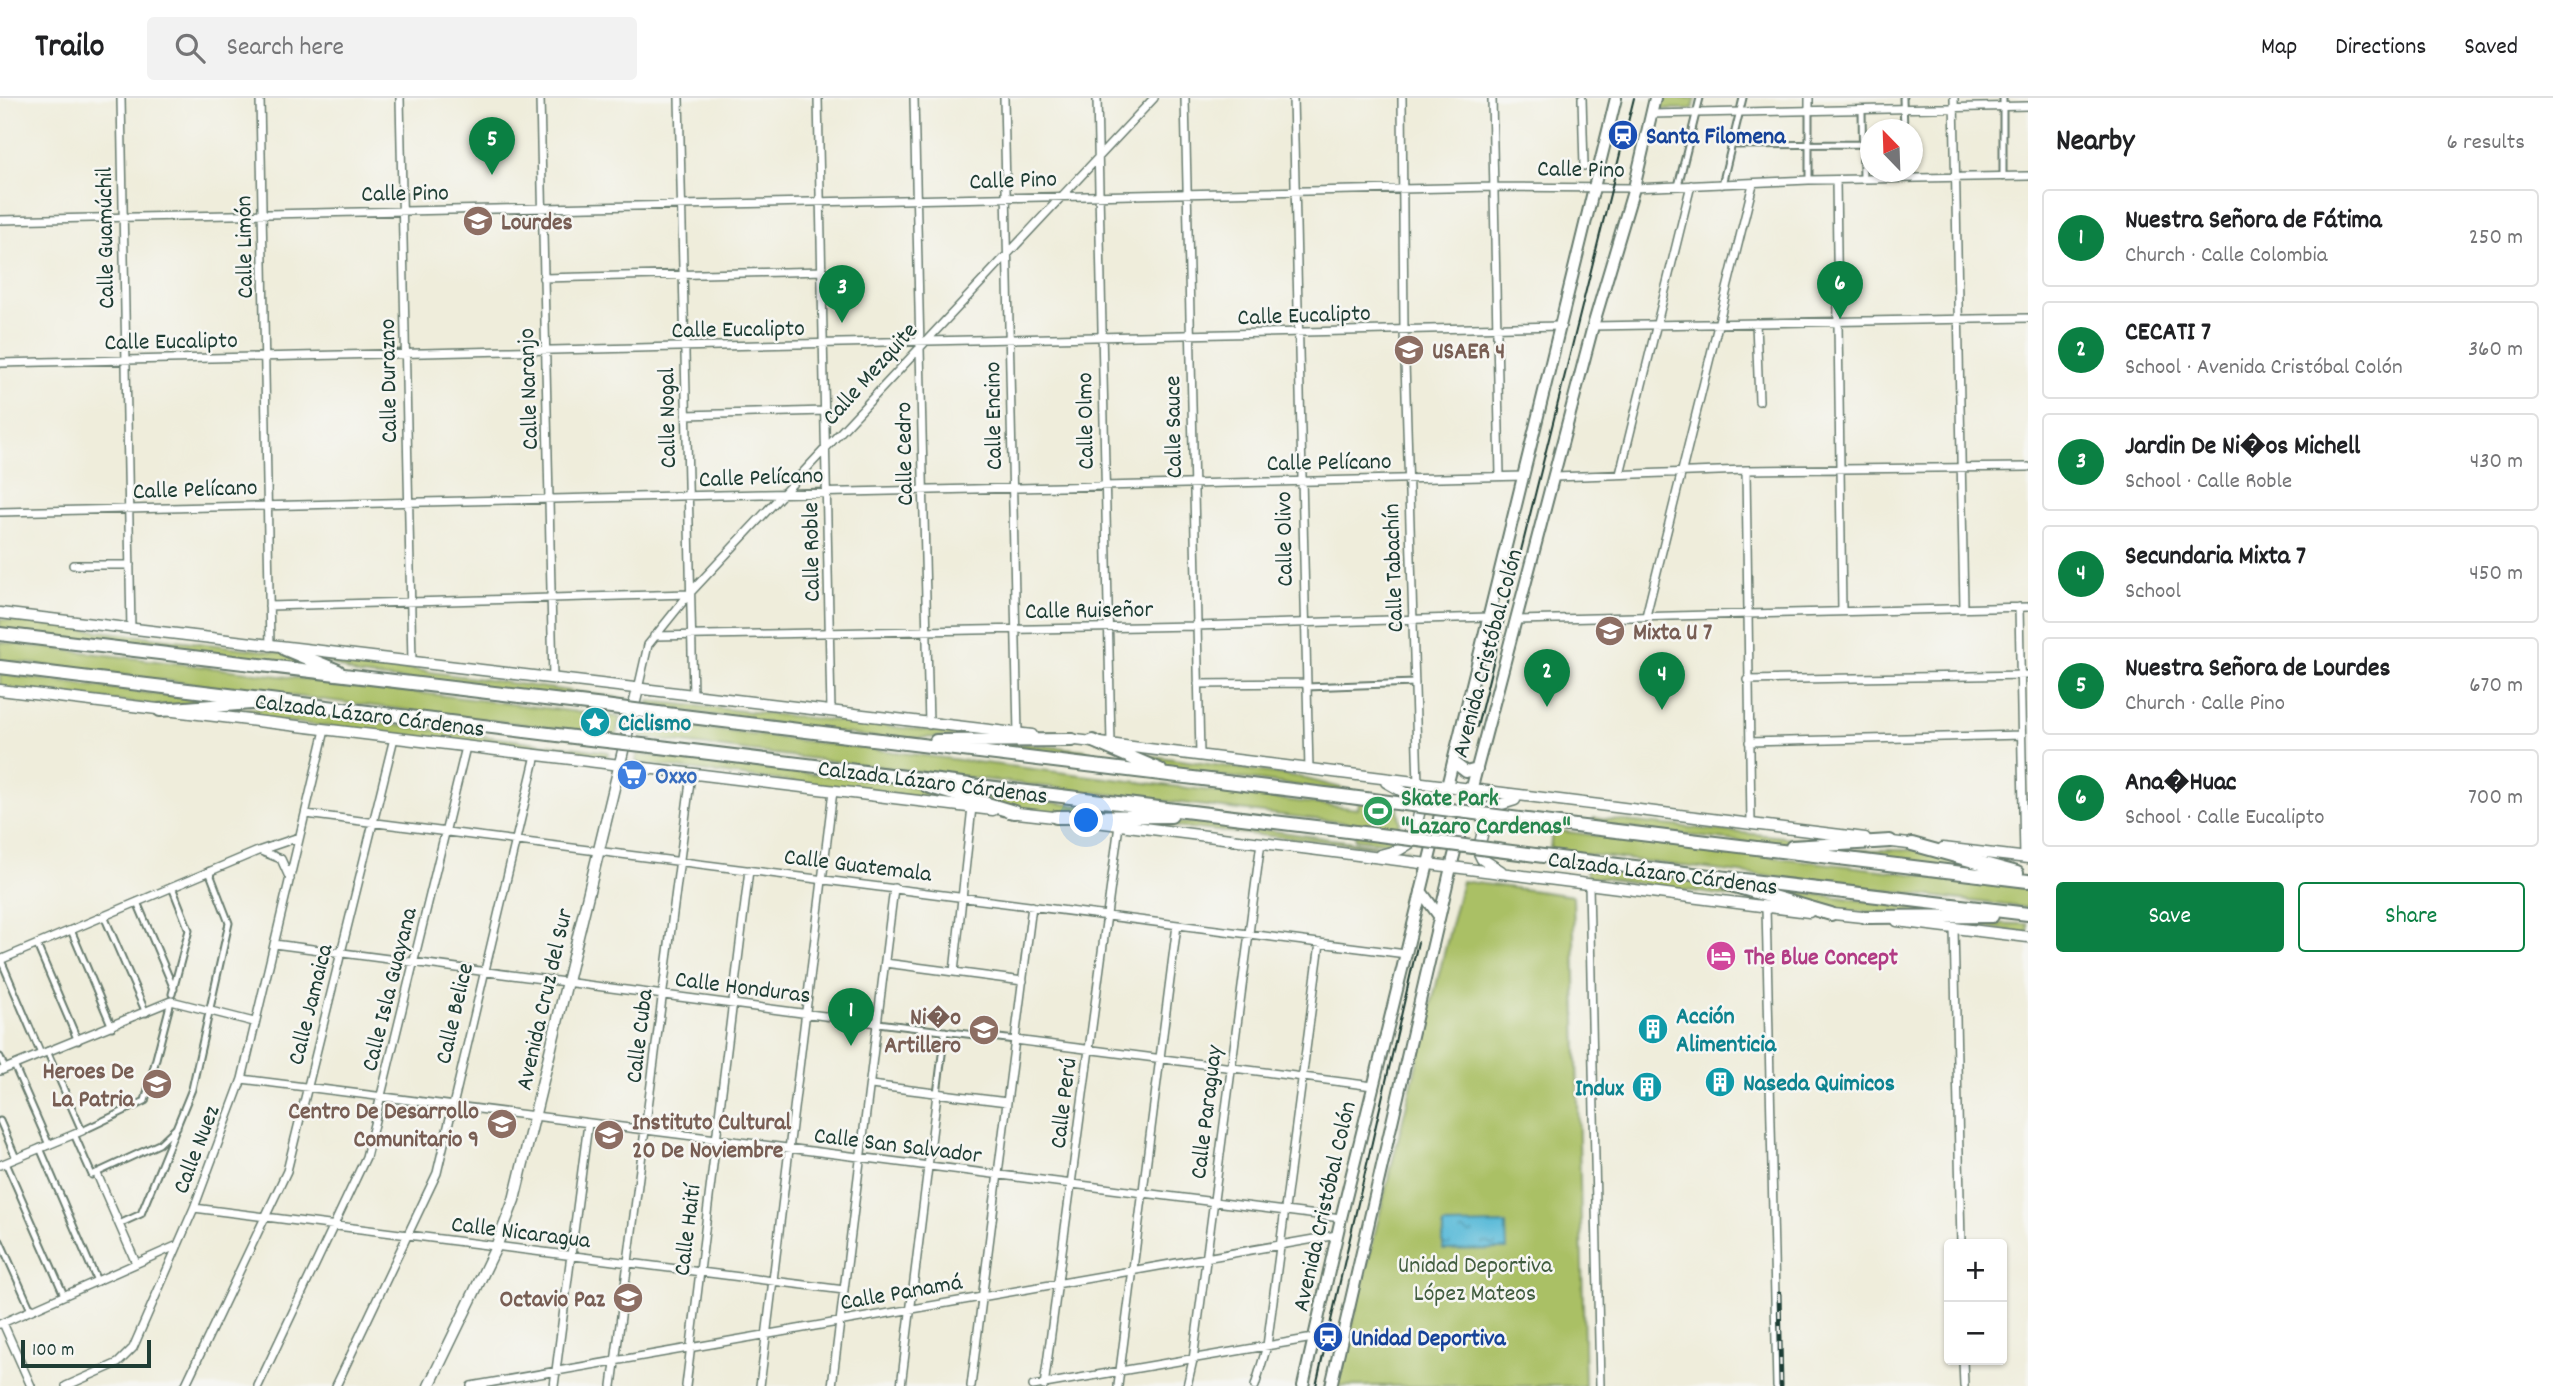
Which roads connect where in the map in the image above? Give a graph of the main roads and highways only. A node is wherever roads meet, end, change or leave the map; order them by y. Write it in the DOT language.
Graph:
graph roads {
  1 [pos="1616,98"];
  2 [pos="1655,98"];
  3 [pos="0,613"];
  4 [pos="0,634"];
  5 [pos="285,649"];
  6 [pos="0,667"];
  7 [pos="354,677"];
  8 [pos="638,689"];
  9 [pos="0,690"];
  10 [pos="279,701"];
  11 [pos="160,710"];
  12 [pos="1072,740"];
  13 [pos="1093,741"];
  14 [pos="887,742"];
  15 [pos="1453,762"];
  16 [pos="620,764"];
  17 [pos="1477,769"];
  18 [pos="893,776"];
  19 [pos="1173,776"];
  20 [pos="1380,779"];
  21 [pos="1447,788"];
  22 [pos="1471,791"];
  23 [pos="1526,798"];
  24 [pos="1014,812"];
  25 [pos="1220,816"];
  26 [pos="1056,817"];
  27 [pos="1890,842"];
  28 [pos="1912,844"];
  29 [pos="1756,848"];
  30 [pos="1373,857"];
  31 [pos="2026,858"];
  32 [pos="1428,864"];
  33 [pos="1451,867"];
  34 [pos="1504,873"];
  35 [pos="1691,874"];
  36 [pos="2028,875"];
  37 [pos="2028,881"];
  38 [pos="1421,891"];
  39 [pos="1831,914"];
  40 [pos="2028,915"];
  41 [pos="1439,916"];
  42 [pos="1867,918"];
  43 [pos="2028,937"];
  44 [pos="429,1386"];
  45 [pos="1303,1386"];
  46 [pos="1331,1386"];
  1 -- 15 [label="main road, Avenida Cristóbal Colón"];
  2 -- 17 [label="main road, Avenida Cristóbal Colón"];
  3 -- 5 [label="main road"];
  4 -- 7 [label="highway, Calzada Lázaro Cárdenas"];
  5 -- 7 [label="highway"];
  5 -- 8 [label="main road"];
  6 -- 10 [label="highway, Calzada Lázaro Cárdenas"];
  7 -- 14 [label="highway, Calzada Lázaro Cárdenas, bridge"];
  8 -- 12 [label="main road"];
  8 -- 16 [label="main road, Avenida Cruz del Sur"];
  9 -- 11 [label="main road, Calzada Lázaro Cárdenas"];
  10 -- 11 [label="highway"];
  10 -- 18 [label="highway, Calzada Lázaro Cárdenas, bridge"];
  11 -- 16 [label="main road, Calzada Lázaro Cárdenas"];
  12 -- 13 [label="main road"];
  12 -- 14 [label="highway"];
  13 -- 19 [label="highway"];
  13 -- 20 [label="main road"];
  14 -- 19 [label="highway, Calzada Lázaro Cárdenas"];
  15 -- 17 [label="main road"];
  15 -- 21 [label="main road, Avenida Cristóbal Colón"];
  16 -- 24 [label="main road, Calzada Lázaro Cárdenas"];
  16 -- 44 [label="main road, Avenida Cruz del Sur"];
  17 -- 22 [label="main road, Avenida Cristóbal Colón"];
  18 -- 24 [label="highway"];
  18 -- 25 [label="highway, Calzada Lázaro Cárdenas"];
  19 -- 29 [label="highway, Calzada Lázaro Cárdenas, bridge"];
  20 -- 21 [label="main road"];
  20 -- 30 [label="main road"];
  21 -- 22 [label="main road"];
  21 -- 32 [label="main road, Avenida Cristóbal Colón"];
  22 -- 23 [label="main road"];
  22 -- 33 [label="main road, Avenida Cristóbal Colón"];
  23 -- 27 [label="main road"];
  23 -- 34 [label="main road"];
  24 -- 26 [label="main road, Calzada Lázaro Cárdenas"];
  25 -- 26 [label="highway"];
  25 -- 35 [label="highway, Calzada Lázaro Cárdenas, bridge"];
  26 -- 30 [label="main road, Calzada Lázaro Cárdenas"];
  27 -- 28 [label="main road"];
  27 -- 29 [label="highway"];
  28 -- 31 [label="main road"];
  28 -- 36 [label="highway"];
  29 -- 37 [label="highway, Calzada Lázaro Cárdenas"];
  30 -- 32 [label="main road, Calzada Lázaro Cárdenas"];
  32 -- 33 [label="main road, Calzada Lázaro Cárdenas"];
  32 -- 38 [label="main road, Avenida Cristóbal Colón"];
  33 -- 34 [label="main road, Calzada Lázaro Cárdenas"];
  33 -- 41 [label="main road, Avenida Cristóbal Colón"];
  34 -- 39 [label="main road, Calzada Lázaro Cárdenas"];
  35 -- 39 [label="highway"];
  35 -- 40 [label="highway, Calzada Lázaro Cárdenas"];
  38 -- 41 [label="main road"];
  38 -- 45 [label="main road, Avenida Cristóbal Colón"];
  39 -- 42 [label="main road, Calzada Lázaro Cárdenas"];
  40 -- 42 [label="highway"];
  41 -- 46 [label="main road, Avenida Cristóbal Colón"];
  42 -- 43 [label="main road, Calzada Lázaro Cárdenas"];
}
